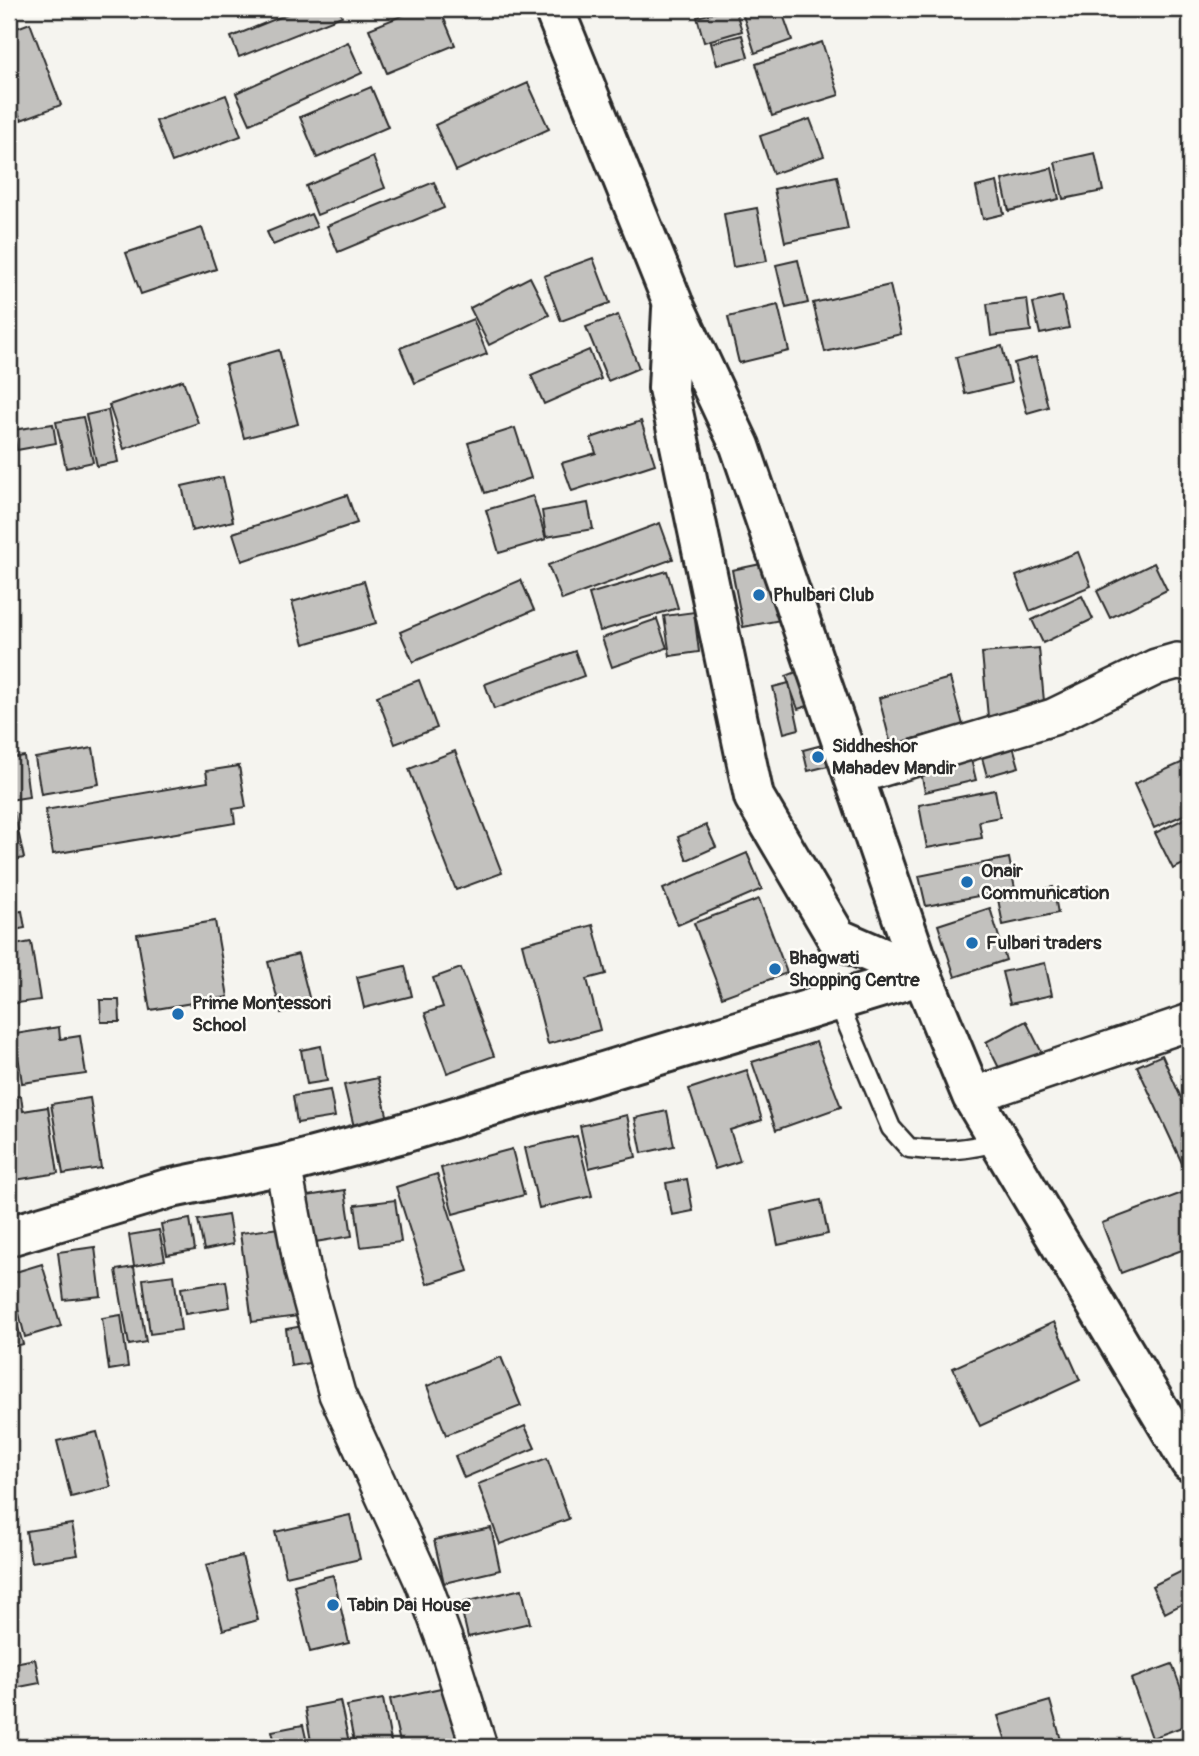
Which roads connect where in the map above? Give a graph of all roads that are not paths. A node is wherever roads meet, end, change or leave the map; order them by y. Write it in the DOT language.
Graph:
graph roads {
  1 [pos="554,9"];
  2 [pos="673,303"];
  3 [pos="1190,663"];
  4 [pos="856,776"];
  5 [pos="922,975"];
  6 [pos="838,1002"];
  7 [pos="1190,1022"];
  8 [pos="972,1096"];
  9 [pos="999,1141"];
  10 [pos="283,1165"];
  11 [pos="9,1236"];
  12 [pos="1190,1462"];
  13 [pos="479,1747"];
  1 -- 2 [label="main road"];
  2 -- 4 [label="main road"];
  2 -- 5 [label="main road"];
  3 -- 4 [label="street"];
  4 -- 5 [label="main road"];
  5 -- 6 [label="main road"];
  5 -- 8 [label="main road"];
  6 -- 9 [label="lane"];
  6 -- 10 [label="main road"];
  7 -- 8 [label="street"];
  8 -- 9 [label="main road"];
  9 -- 12 [label="main road"];
  10 -- 11 [label="main road"];
  10 -- 13 [label="street"];
}
